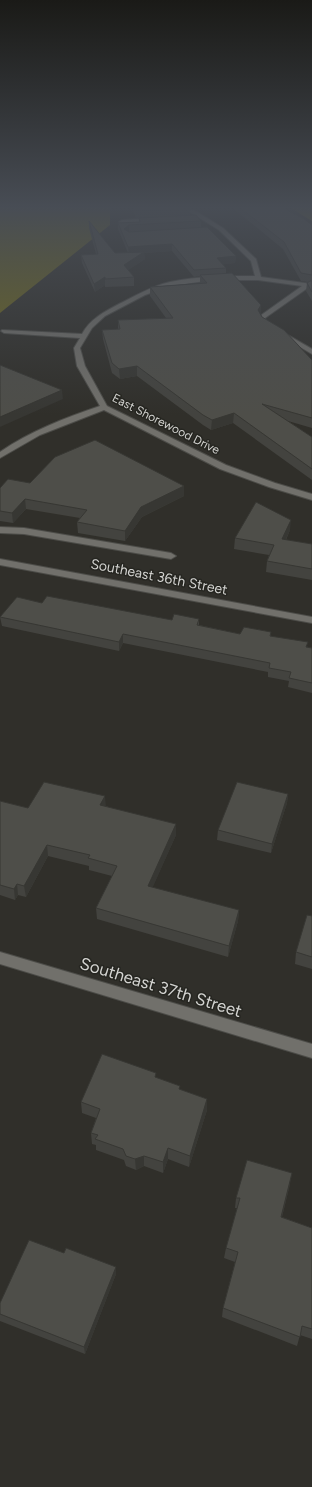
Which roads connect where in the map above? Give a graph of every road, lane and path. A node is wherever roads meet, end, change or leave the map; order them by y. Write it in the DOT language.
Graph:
graph roads {
  1 [pos="258,278"];
  2 [pos="310,286"];
  3 [pos="4,331"];
  4 [pos="84,336"];
  5 [pos="312,352"];
  6 [pos="104,407"];
  7 [pos="0,456"];
  8 [pos="312,497"];
  9 [pos="0,530"];
  10 [pos="171,556"];
  11 [pos="0,562"];
  12 [pos="312,620"];
  13 [pos="0,958"];
  14 [pos="312,1051"];
  1 -- 2 [label="street, East Shorewood Drive"];
  1 -- 4 [label="street, East Shorewood Drive"];
  2 -- 5 [label="street"];
  3 -- 4 [label="street"];
  4 -- 6 [label="street, East Shorewood Drive"];
  6 -- 7 [label="street"];
  6 -- 8 [label="street, East Shorewood Drive"];
  9 -- 10 [label="street"];
  11 -- 12 [label="street, Southeast 36th Street"];
  13 -- 14 [label="street, Southeast 37th Street"];
}
